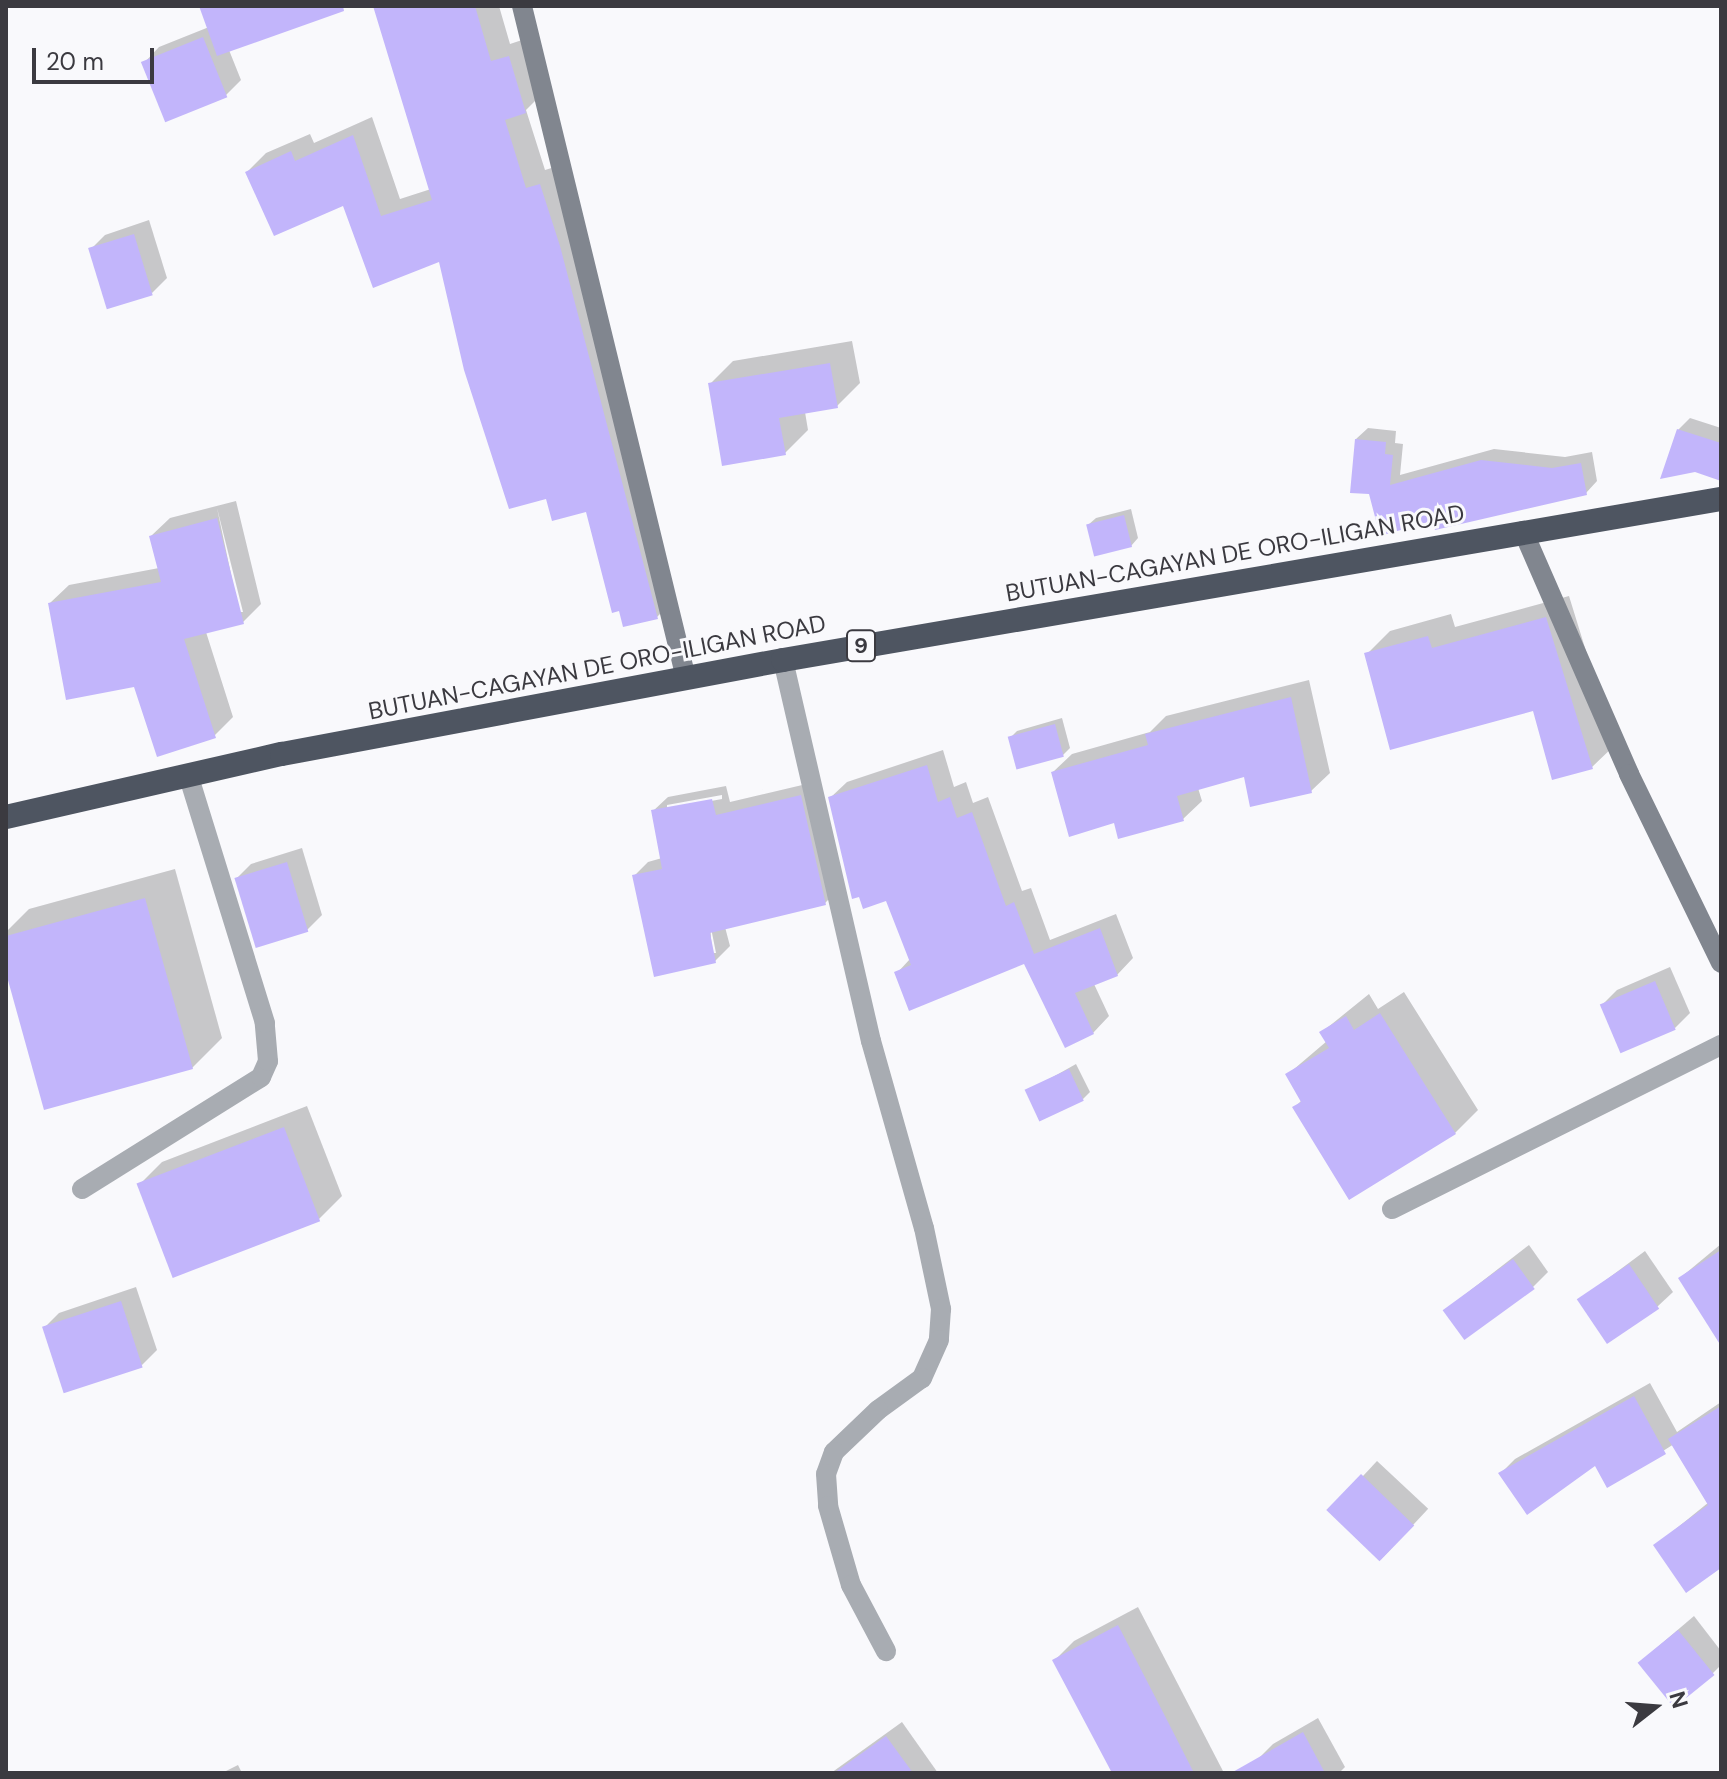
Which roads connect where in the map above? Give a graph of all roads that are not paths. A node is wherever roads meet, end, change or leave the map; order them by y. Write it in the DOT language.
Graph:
graph roads {
  1 [pos="522,6"];
  2 [pos="1721,499"];
  3 [pos="1523,531"];
  4 [pos="783,660"];
  5 [pos="686,678"];
  6 [pos="188,775"];
  7 [pos="6,817"];
  8 [pos="1721,963"];
  9 [pos="1721,1045"];
  10 [pos="82,1189"];
  11 [pos="1392,1209"];
  12 [pos="886,1651"];
  1 -- 5 [label="street"];
  2 -- 3 [label="highway, BUTUAN-CAGAYAN DE ORO-ILIGAN ROAD / 9"];
  3 -- 4 [label="highway, BUTUAN-CAGAYAN DE ORO-ILIGAN ROAD / 9"];
  3 -- 8 [label="street"];
  4 -- 5 [label="highway, BUTUAN-CAGAYAN DE ORO-ILIGAN ROAD / 9"];
  4 -- 12 [label="street"];
  5 -- 6 [label="highway, BUTUAN-CAGAYAN DE ORO-ILIGAN ROAD / 9"];
  6 -- 7 [label="highway, BUTUAN-CAGAYAN DE ORO-ILIGAN ROAD / 9"];
  6 -- 10 [label="street"];
  9 -- 11 [label="street"];
}
